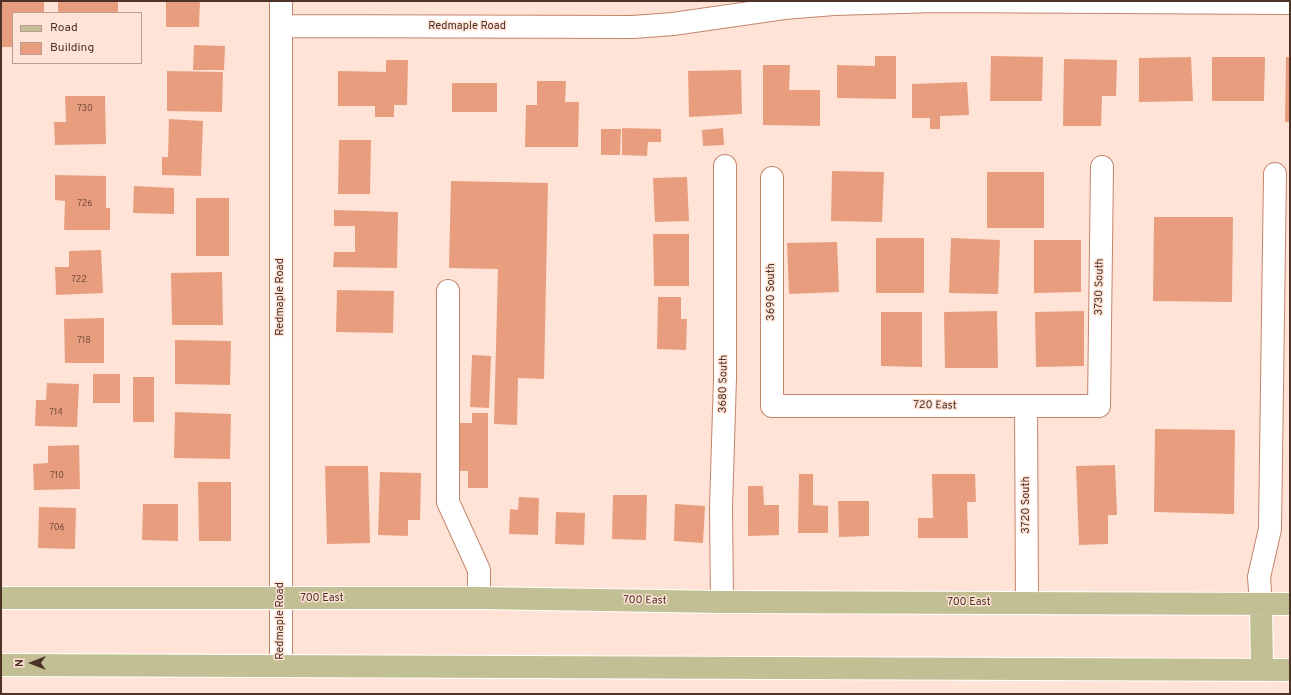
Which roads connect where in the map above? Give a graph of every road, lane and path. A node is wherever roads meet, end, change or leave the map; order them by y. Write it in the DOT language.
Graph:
graph roads {
  1 [pos="281,1"];
  2 [pos="936,1"];
  3 [pos="1290,3"];
  4 [pos="281,26"];
  5 [pos="725,166"];
  6 [pos="1102,167"];
  7 [pos="1275,174"];
  8 [pos="772,178"];
  9 [pos="448,291"];
  10 [pos="772,406"];
  11 [pos="1099,406"];
  12 [pos="1026,407"];
  13 [pos="1,598"];
  14 [pos="479,598"];
  15 [pos="282,600"];
  16 [pos="722,602"];
  17 [pos="1027,603"];
  18 [pos="1261,604"];
  19 [pos="1290,604"];
  20 [pos="1,665"];
  21 [pos="281,666"];
  22 [pos="1262,669"];
  23 [pos="1290,670"];
  1 -- 4 [label="street"];
  2 -- 3 [label="street, Redmaple Road"];
  2 -- 4 [label="street, Redmaple Road"];
  4 -- 15 [label="street, Redmaple Road"];
  5 -- 16 [label="street, 3680 South"];
  6 -- 11 [label="street, 3730 South"];
  7 -- 18 [label="street"];
  8 -- 10 [label="street, 3690 South"];
  9 -- 14 [label="street"];
  10 -- 12 [label="street, 720 East"];
  11 -- 12 [label="street, 720 East"];
  12 -- 17 [label="street, 3720 South"];
  13 -- 15 [label="main road, 700 East"];
  14 -- 15 [label="main road, 700 East"];
  14 -- 16 [label="main road, 700 East"];
  15 -- 21 [label="street, Redmaple Road"];
  16 -- 17 [label="main road, 700 East"];
  17 -- 18 [label="main road, 700 East"];
  18 -- 19 [label="main road, 700 East"];
  18 -- 22 [label="main road"];
  20 -- 21 [label="main road"];
  21 -- 22 [label="main road"];
  22 -- 23 [label="main road"];
}
